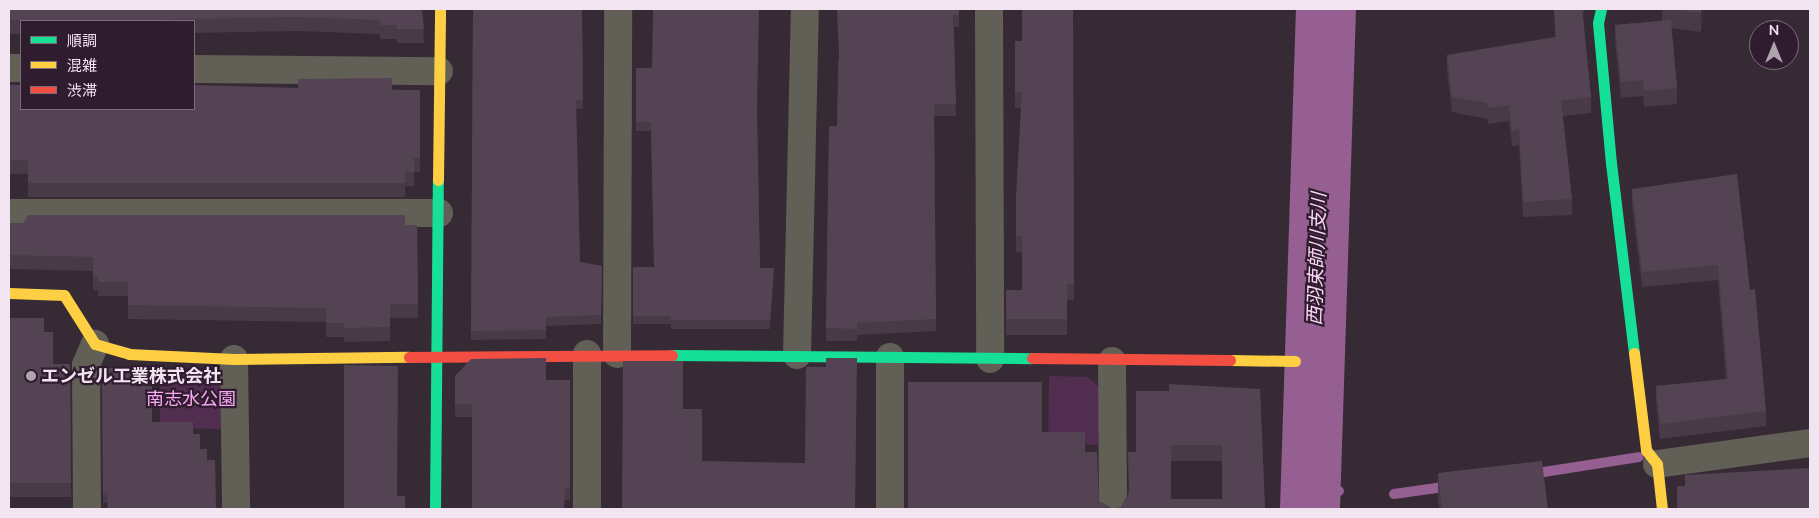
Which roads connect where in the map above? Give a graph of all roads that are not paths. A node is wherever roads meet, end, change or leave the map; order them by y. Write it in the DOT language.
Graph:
graph roads {
  1 [pos="440,9"];
  2 [pos="618,9"];
  3 [pos="805,9"];
  4 [pos="989,9"];
  5 [pos="1601,9"];
  6 [pos="195,69"];
  7 [pos="440,71"];
  8 [pos="9,212"];
  9 [pos="439,213"];
  10 [pos="9,293"];
  11 [pos="95,344"];
  12 [pos="587,354"];
  13 [pos="618,354"];
  14 [pos="797,355"];
  15 [pos="890,357"];
  16 [pos="438,358"];
  17 [pos="234,359"];
  18 [pos="990,359"];
  19 [pos="1112,361"];
  20 [pos="1294,361"];
  21 [pos="1810,444"];
  22 [pos="1657,464"];
  23 [pos="87,509"];
  24 [pos="236,509"];
  25 [pos="436,509"];
  26 [pos="587,509"];
  27 [pos="890,509"];
  28 [pos="1113,509"];
  29 [pos="1662,509"];
  1 -- 7 [label="street"];
  2 -- 13 [label="street"];
  3 -- 14 [label="street"];
  4 -- 18 [label="street"];
  5 -- 22 [label="street"];
  6 -- 7 [label="street"];
  7 -- 9 [label="street"];
  8 -- 9 [label="street"];
  9 -- 16 [label="street"];
  10 -- 11 [label="street"];
  11 -- 17 [label="street"];
  11 -- 23 [label="street"];
  12 -- 13 [label="street"];
  12 -- 16 [label="street"];
  12 -- 26 [label="street"];
  13 -- 14 [label="street"];
  14 -- 15 [label="street"];
  15 -- 18 [label="street"];
  15 -- 27 [label="street"];
  16 -- 17 [label="street"];
  16 -- 25 [label="street"];
  17 -- 24 [label="street"];
  18 -- 19 [label="street"];
  19 -- 20 [label="street"];
  19 -- 28 [label="street"];
  21 -- 22 [label="street"];
  22 -- 29 [label="street"];
}
